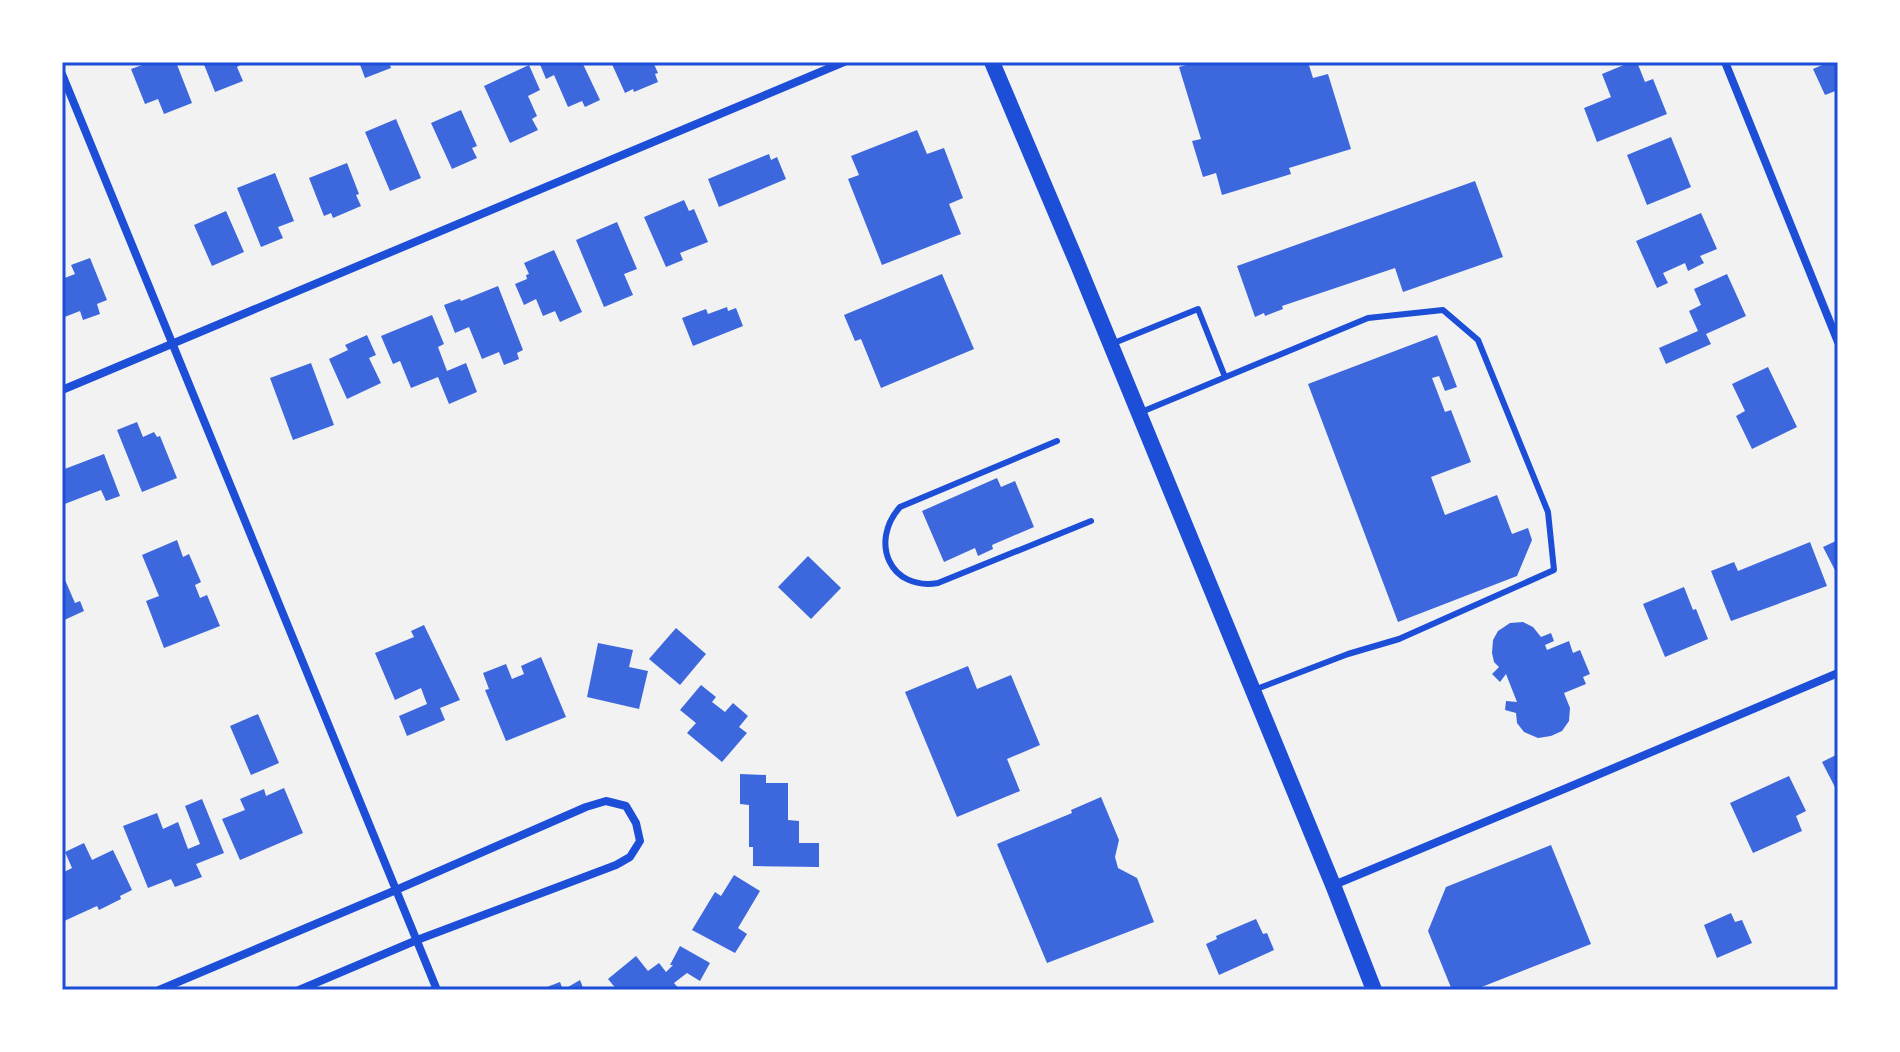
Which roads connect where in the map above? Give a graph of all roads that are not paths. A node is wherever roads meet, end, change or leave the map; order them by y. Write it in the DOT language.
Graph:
graph roads {
  1 [pos="844,62"];
  2 [pos="992,62"];
  3 [pos="1725,62"];
  4 [pos="62,74"];
  5 [pos="1838,342"];
  6 [pos="171,344"];
  7 [pos="1111,344"];
  8 [pos="1225,377"];
  9 [pos="62,390"];
  10 [pos="1139,413"];
  11 [pos="1057,441"];
  12 [pos="1091,521"];
  13 [pos="1838,673"];
  14 [pos="1253,691"];
  15 [pos="1333,885"];
  16 [pos="396,890"];
  17 [pos="417,940"];
  18 [pos="159,990"];
  19 [pos="299,990"];
  20 [pos="437,990"];
  21 [pos="1374,990"];
  1 -- 6 [label="street"];
  2 -- 7 [label="main road"];
  3 -- 5 [label="street"];
  4 -- 6 [label="street"];
  6 -- 9 [label="street"];
  6 -- 16 [label="street"];
  7 -- 8 [label="lane"];
  7 -- 10 [label="main road"];
  8 -- 10 [label="lane"];
  8 -- 14 [label="lane"];
  10 -- 14 [label="main road"];
  11 -- 12 [label="lane"];
  13 -- 15 [label="street"];
  14 -- 15 [label="main road"];
  15 -- 21 [label="main road"];
  16 -- 17 [label="street"];
  16 -- 17 [label="street"];
  16 -- 18 [label="street"];
  17 -- 19 [label="street"];
  17 -- 20 [label="street"];
}
